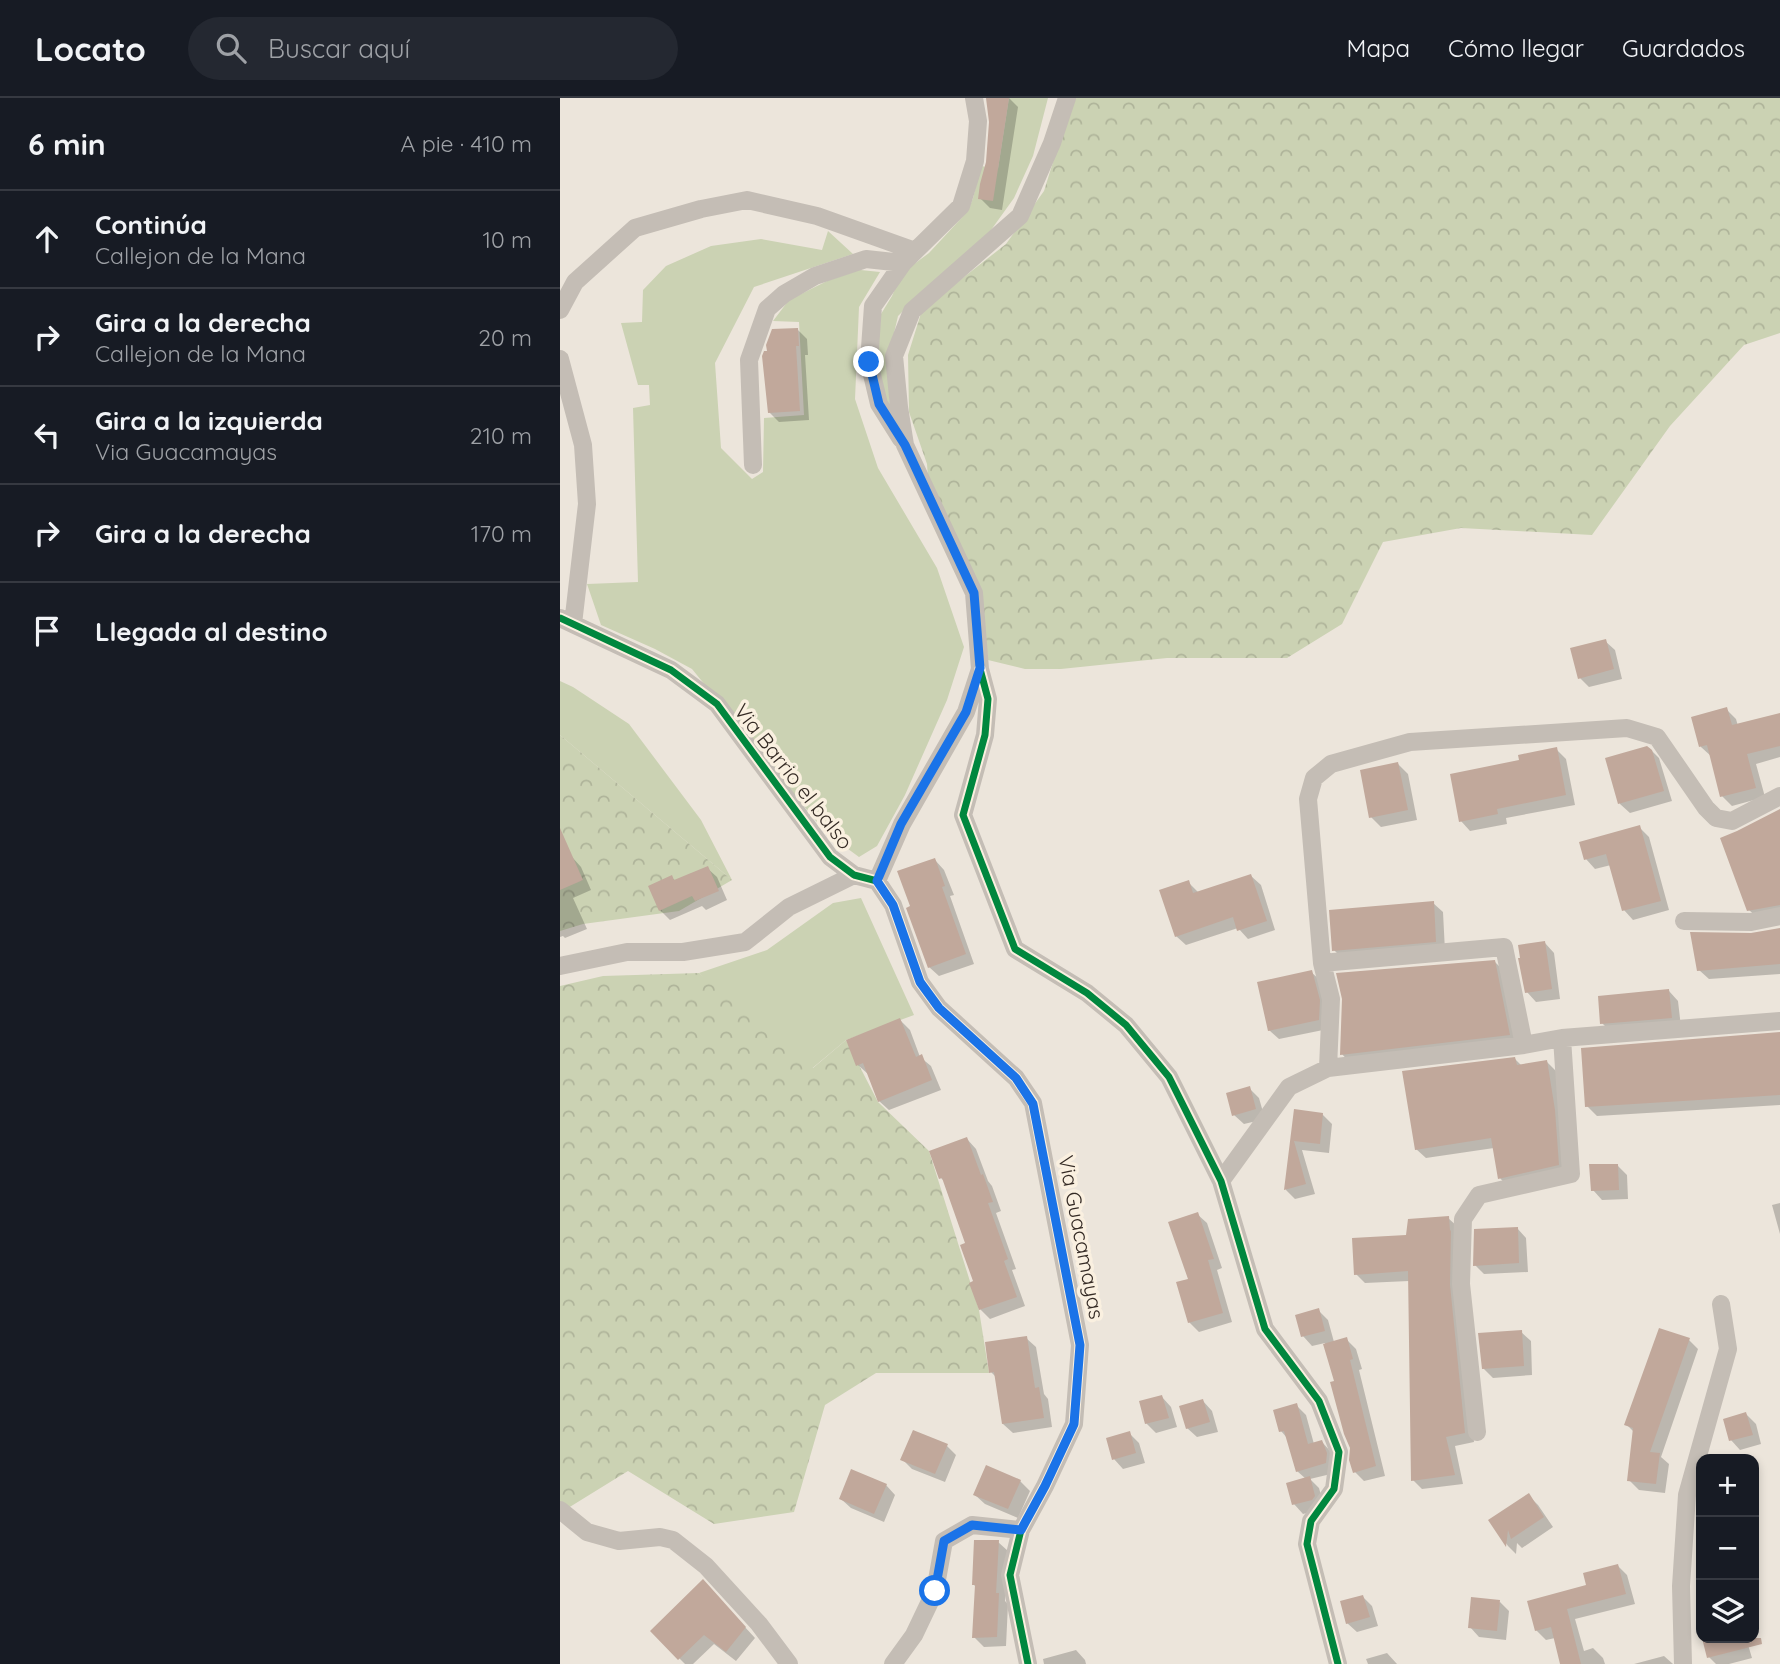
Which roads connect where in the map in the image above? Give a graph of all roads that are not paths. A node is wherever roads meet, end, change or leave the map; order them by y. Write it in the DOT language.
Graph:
graph roads {
  1 [pos="963,98"];
  2 [pos="974,98"];
  3 [pos="1068,98"];
  4 [pos="978,121"];
  5 [pos="909,257"];
  6 [pos="560,310"];
  7 [pos="560,359"];
  8 [pos="905,445"];
  9 [pos="752,465"];
  10 [pos="567,621"];
  11 [pos="980,668"];
  12 [pos="1780,796"];
  13 [pos="854,875"];
  14 [pos="877,881"];
  15 [pos="1780,916"];
  16 [pos="1684,921"];
  17 [pos="1322,963"];
  18 [pos="560,967"];
  19 [pos="1780,1021"];
  20 [pos="1562,1038"];
  21 [pos="1524,1045"];
  22 [pos="1328,1068"];
  23 [pos="1221,1181"];
  24 [pos="1721,1304"];
  25 [pos="1477,1432"];
  26 [pos="560,1510"];
  27 [pos="1021,1530"];
  28 [pos="789,1664"];
  29 [pos="893,1664"];
  30 [pos="1028,1664"];
  31 [pos="1338,1664"];
  32 [pos="1683,1664"];
  1 -- 4 [label="street"];
  2 -- 4 [label="street"];
  3 -- 8 [label="street"];
  4 -- 5 [label="street"];
  5 -- 6 [label="street"];
  5 -- 8 [label="street"];
  5 -- 9 [label="street"];
  7 -- 10 [label="street"];
  8 -- 11 [label="street"];
  10 -- 13 [label="street, Via Barrio el balso"];
  11 -- 14 [label="street"];
  11 -- 23 [label="street"];
  12 -- 17 [label="street"];
  13 -- 14 [label="street"];
  13 -- 18 [label="street"];
  14 -- 27 [label="street, Via Guacamayas"];
  15 -- 16 [label="street"];
  17 -- 21 [label="street"];
  17 -- 22 [label="street"];
  19 -- 20 [label="street"];
  20 -- 21 [label="street"];
  20 -- 25 [label="street"];
  21 -- 22 [label="street"];
  22 -- 23 [label="street"];
  23 -- 31 [label="street"];
  24 -- 32 [label="street"];
  26 -- 28 [label="street"];
  27 -- 29 [label="street"];
  27 -- 30 [label="street, Via Guacamayas"];
}
